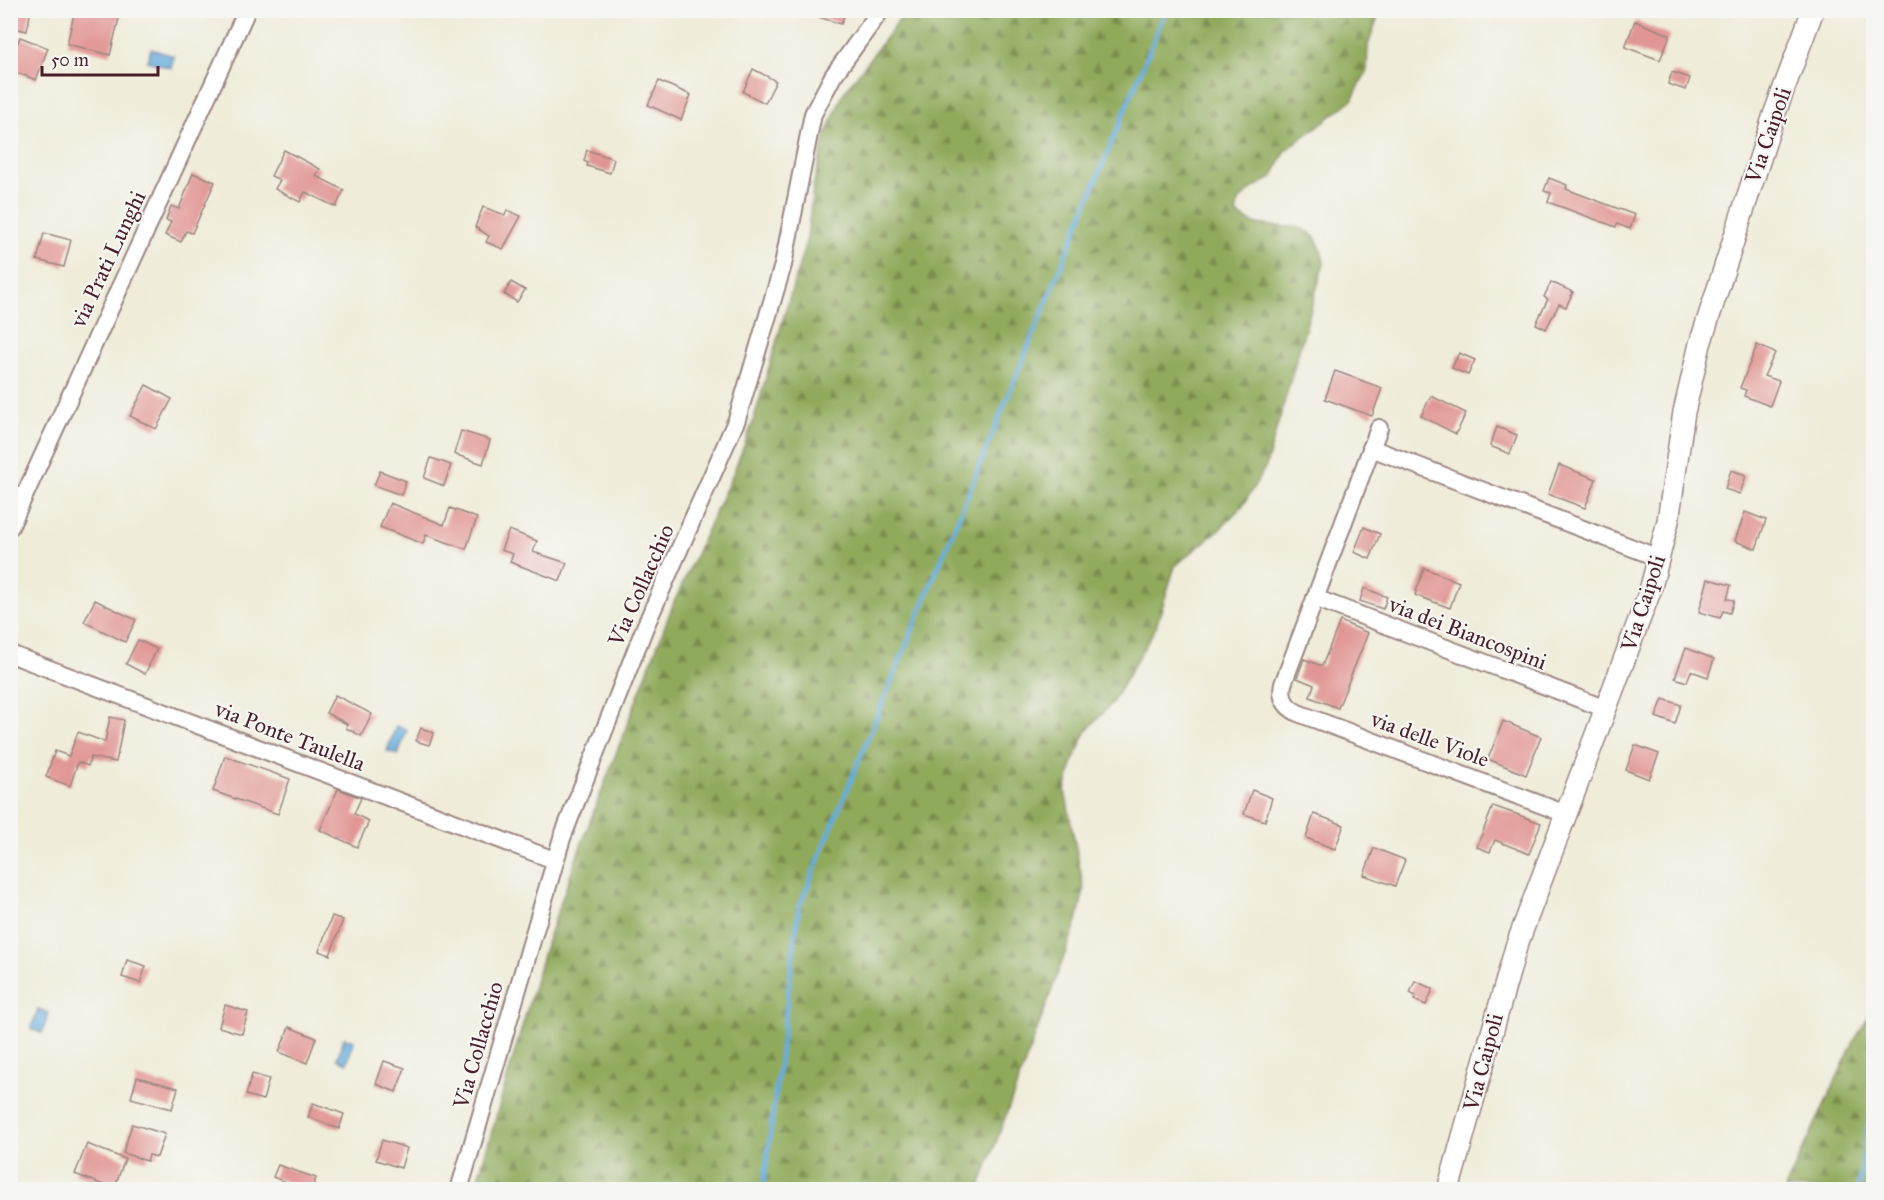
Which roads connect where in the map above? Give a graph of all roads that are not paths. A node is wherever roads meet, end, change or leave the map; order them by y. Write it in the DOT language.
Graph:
graph roads {
  1 [pos="247,10"];
  2 [pos="881,10"];
  3 [pos="1813,10"];
  4 [pos="1379,428"];
  5 [pos="1371,448"];
  6 [pos="10,527"];
  7 [pos="1659,558"];
  8 [pos="1315,598"];
  9 [pos="10,654"];
  10 [pos="1606,710"];
  11 [pos="1566,814"];
  12 [pos="554,860"];
  13 [pos="459,1190"];
  14 [pos="1448,1190"];
  1 -- 6 [label="street, via Prati Lunghi"];
  2 -- 12 [label="street, Via Collacchio"];
  3 -- 7 [label="street, Via Caipoli"];
  4 -- 5 [label="street"];
  5 -- 7 [label="street"];
  5 -- 8 [label="street"];
  7 -- 10 [label="street, Via Caipoli"];
  8 -- 10 [label="street, via dei Biancospini"];
  8 -- 11 [label="street, via delle Viole"];
  9 -- 12 [label="street, via Ponte Taulella"];
  10 -- 11 [label="street, Via Caipoli"];
  11 -- 14 [label="street, Via Caipoli"];
  12 -- 13 [label="street, Via Collacchio"];
}
